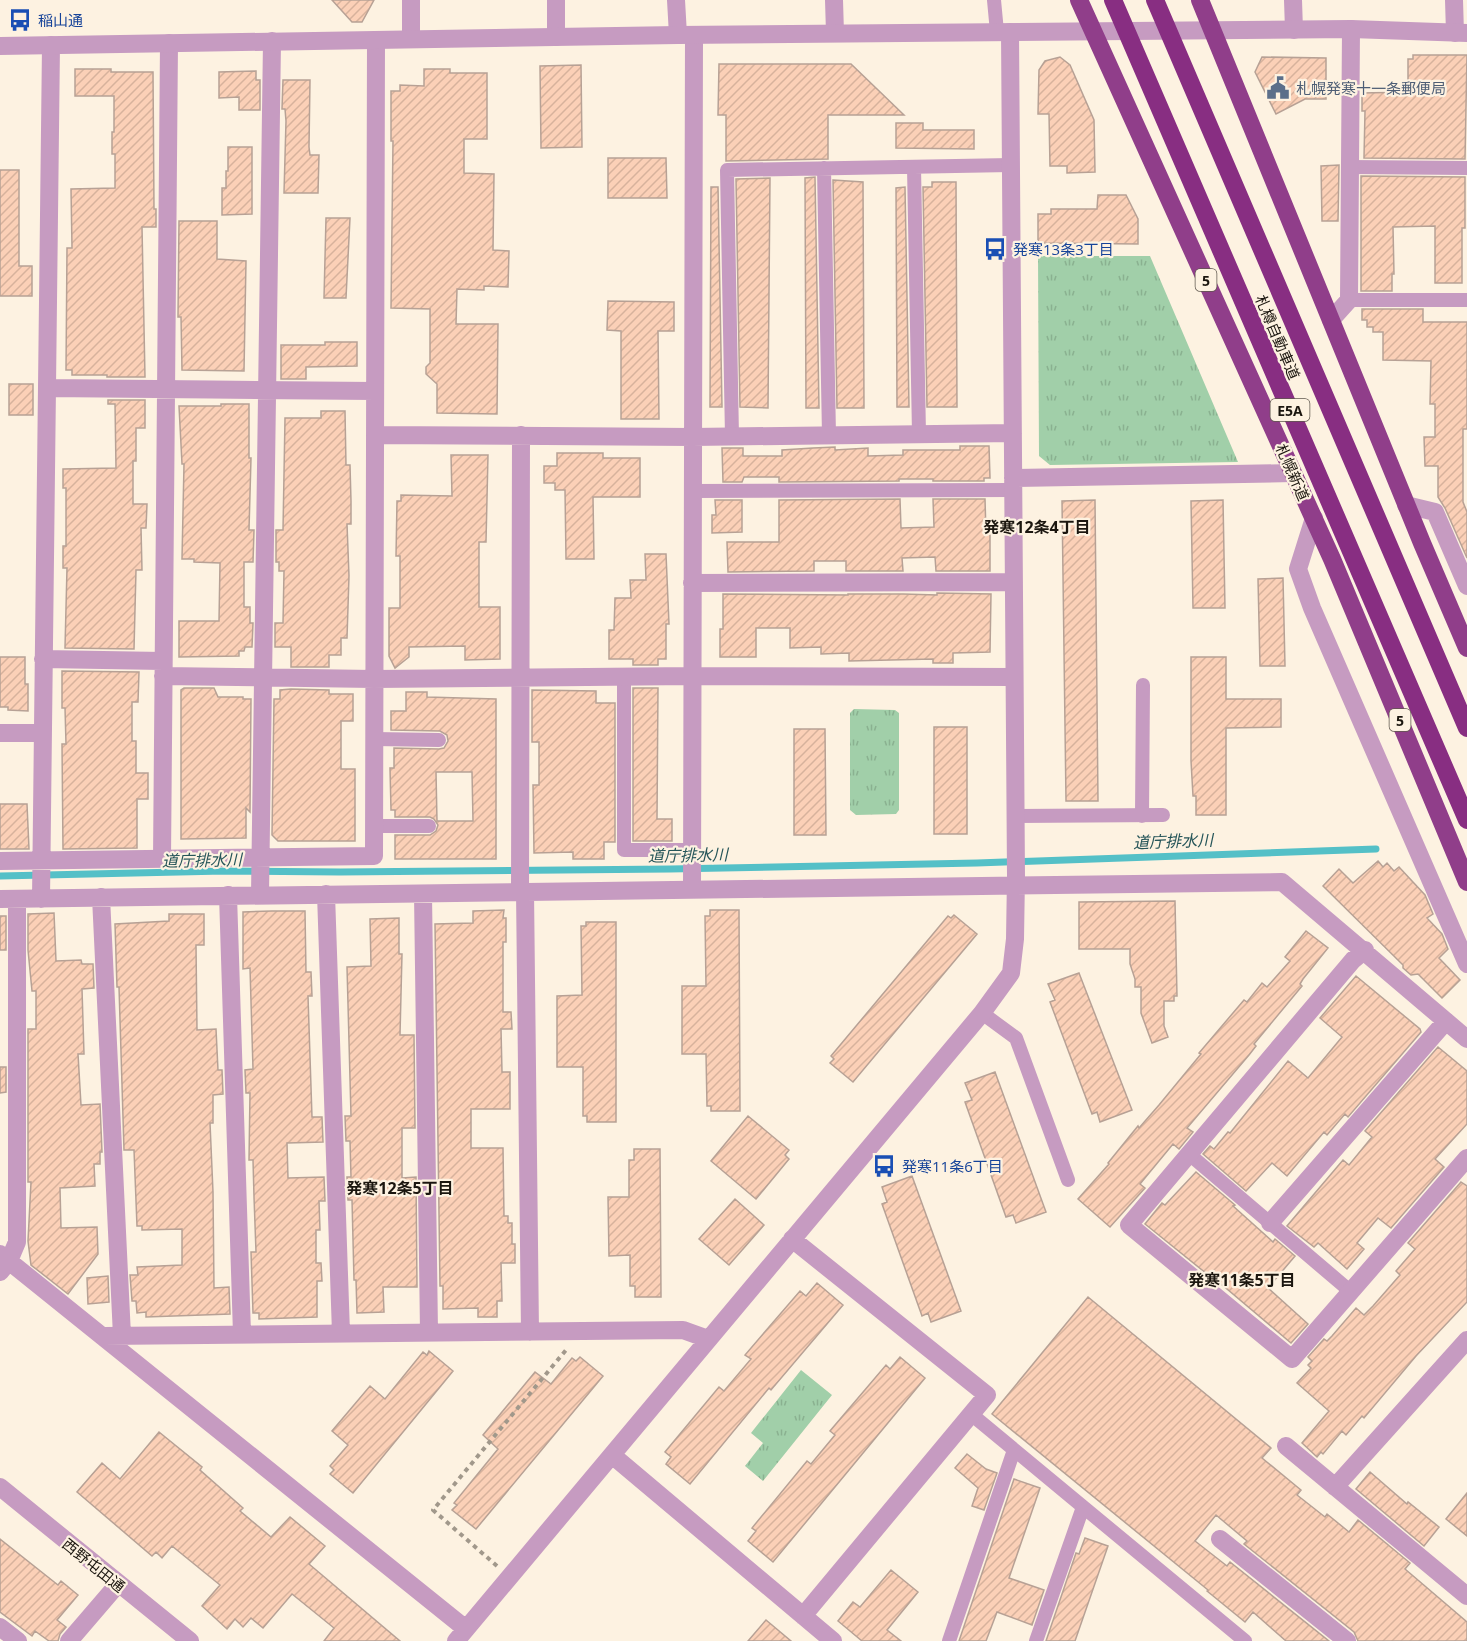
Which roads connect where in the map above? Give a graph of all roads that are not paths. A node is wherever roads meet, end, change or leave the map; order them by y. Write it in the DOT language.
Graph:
graph roads {
  1 [pos="411,0"];
  2 [pos="556,0"];
  3 [pos="676,0"];
  4 [pos="834,0"];
  5 [pos="994,0"];
  6 [pos="1079,0"];
  7 [pos="1113,0"];
  8 [pos="1155,0"];
  9 [pos="1200,0"];
  10 [pos="1293,0"];
  11 [pos="1454,0"];
  12 [pos="1351,29"];
  13 [pos="1294,30"];
  14 [pos="1094,31"];
  15 [pos="1213,31"];
  16 [pos="1003,32"];
  17 [pos="835,33"];
  18 [pos="1461,33"];
  19 [pos="686,34"];
  20 [pos="556,37"];
  21 [pos="411,39"];
  22 [pos="376,40"];
  23 [pos="272,41"];
  24 [pos="169,43"];
  25 [pos="51,45"];
  26 [pos="0,46"];
  27 [pos="1011,165"];
  28 [pos="914,167"];
  29 [pos="1349,167"];
  30 [pos="824,168"];
  31 [pos="1467,168"];
  32 [pos="1348,300"];
  33 [pos="1467,300"];
  34 [pos="1331,320"];
  35 [pos="47,388"];
  36 [pos="166,388"];
  37 [pos="267,391"];
  38 [pos="375,391"];
  39 [pos="1012,433"];
  40 [pos="919,434"];
  41 [pos="375,435"];
  42 [pos="521,435"];
  43 [pos="829,435"];
  44 [pos="732,436"];
  45 [pos="693,437"];
  46 [pos="1293,473"];
  47 [pos="1013,484"];
  48 [pos="692,490"];
  49 [pos="1406,505"];
  50 [pos="1314,518"];
  51 [pos="1014,582"];
  52 [pos="692,583"];
  53 [pos="1467,586"];
  54 [pos="1467,648"];
  55 [pos="44,659"];
  56 [pos="163,669"];
  57 [pos="692,676"];
  58 [pos="263,677"];
  59 [pos="624,677"];
  60 [pos="1014,677"];
  61 [pos="521,678"];
  62 [pos="374,679"];
  63 [pos="1143,685"];
  64 [pos="1467,728"];
  65 [pos="0,733"];
  66 [pos="42,733"];
  67 [pos="374,739"];
  68 [pos="439,740"];
  69 [pos="1163,815"];
  70 [pos="1015,816"];
  71 [pos="1142,816"];
  72 [pos="1467,820"];
  73 [pos="374,826"];
  74 [pos="429,826"];
  75 [pos="691,853"];
  76 [pos="162,858"];
  77 [pos="0,861"];
  78 [pos="260,862"];
  79 [pos="41,865"];
  80 [pos="1016,881"];
  81 [pos="1467,882"];
  82 [pos="692,884"];
  83 [pos="521,888"];
  84 [pos="260,890"];
  85 [pos="41,894"];
  86 [pos="326,894"];
  87 [pos="423,894"];
  88 [pos="228,896"];
  89 [pos="101,897"];
  90 [pos="8,899"];
  91 [pos="1365,951"];
  92 [pos="1467,964"];
  93 [pos="982,1013"];
  94 [pos="1446,1021"];
  95 [pos="1466,1036"];
  96 [pos="1189,1154"];
  97 [pos="1467,1158"];
  98 [pos="1068,1180"];
  99 [pos="1270,1223"];
  100 [pos="792,1239"];
  101 [pos="3,1262"];
  102 [pos="1350,1291"];
  103 [pos="429,1332"];
  104 [pos="530,1332"];
  105 [pos="341,1333"];
  106 [pos="242,1334"];
  107 [pos="113,1336"];
  108 [pos="708,1339"];
  109 [pos="1467,1340"];
  110 [pos="971,1414"];
  111 [pos="1287,1446"];
  112 [pos="1014,1450"];
  113 [pos="612,1455"];
  114 [pos="1335,1486"];
  115 [pos="0,1487"];
  116 [pos="1083,1507"];
  117 [pos="1220,1539"];
  118 [pos="118,1584"];
  119 [pos="1467,1596"];
  120 [pos="803,1616"];
  121 [pos="0,1627"];
  122 [pos="461,1635"];
  123 [pos="18,1641"];
  124 [pos="69,1641"];
  125 [pos="190,1641"];
  126 [pos="833,1641"];
  127 [pos="949,1641"];
  128 [pos="1036,1641"];
  129 [pos="1245,1641"];
  130 [pos="1347,1641"];
  1 -- 21 [label="street"];
  2 -- 20 [label="street"];
  3 -- 19 [label="street"];
  4 -- 17 [label="street"];
  5 -- 16 [label="lane"];
  6 -- 14 [label="highway, 札幌新道 / 5"];
  7 -- 72 [label="highway, 札樽自動車道 / E5A"];
  8 -- 64 [label="highway, 札樽自動車道 / E5A"];
  9 -- 15 [label="highway"];
  10 -- 13 [label="street"];
  11 -- 18 [label="street"];
  12 -- 13 [label="street"];
  12 -- 18 [label="street"];
  12 -- 29 [label="street"];
  13 -- 15 [label="street"];
  14 -- 15 [label="street"];
  14 -- 16 [label="street"];
  14 -- 46 [label="highway, 札幌新道 / 5"];
  15 -- 34 [label="highway"];
  16 -- 17 [label="street"];
  16 -- 27 [label="street"];
  17 -- 19 [label="street"];
  19 -- 20 [label="street"];
  19 -- 45 [label="street"];
  20 -- 21 [label="street"];
  21 -- 22 [label="street"];
  22 -- 23 [label="street"];
  22 -- 38 [label="street"];
  23 -- 24 [label="street"];
  23 -- 37 [label="street"];
  24 -- 25 [label="street"];
  24 -- 36 [label="street"];
  25 -- 26 [label="street"];
  25 -- 35 [label="street"];
  27 -- 28 [label="lane"];
  27 -- 39 [label="street"];
  28 -- 30 [label="lane"];
  28 -- 40 [label="lane"];
  29 -- 31 [label="lane"];
  29 -- 32 [label="street"];
  30 -- 43 [label="lane"];
  30 -- 44 [label="lane"];
  32 -- 33 [label="lane"];
  32 -- 34 [label="street"];
  34 -- 49 [label="highway"];
  35 -- 36 [label="street"];
  35 -- 55 [label="street"];
  36 -- 37 [label="street"];
  36 -- 56 [label="street"];
  37 -- 38 [label="street"];
  37 -- 58 [label="street"];
  38 -- 41 [label="street"];
  39 -- 40 [label="street"];
  39 -- 47 [label="street"];
  40 -- 43 [label="street"];
  41 -- 42 [label="street"];
  41 -- 62 [label="street"];
  42 -- 45 [label="street"];
  42 -- 61 [label="street"];
  43 -- 44 [label="street"];
  44 -- 45 [label="street"];
  45 -- 48 [label="street"];
  46 -- 47 [label="street"];
  46 -- 50 [label="highway, 札幌新道 / 5"];
  47 -- 48 [label="lane"];
  47 -- 51 [label="street"];
  48 -- 52 [label="street"];
  49 -- 53 [label="street"];
  49 -- 54 [label="highway"];
  50 -- 81 [label="highway, 札幌新道 / 5"];
  50 -- 92 [label="street"];
  51 -- 52 [label="street"];
  51 -- 60 [label="street"];
  52 -- 57 [label="street"];
  55 -- 56 [label="street"];
  55 -- 66 [label="street"];
  56 -- 58 [label="street"];
  56 -- 76 [label="street"];
  57 -- 59 [label="street"];
  57 -- 60 [label="street"];
  57 -- 75 [label="street"];
  58 -- 62 [label="street"];
  58 -- 78 [label="street"];
  59 -- 61 [label="street"];
  59 -- 75 [label="lane"];
  60 -- 70 [label="street"];
  61 -- 62 [label="street"];
  61 -- 83 [label="street"];
  62 -- 67 [label="street"];
  63 -- 71 [label="lane"];
  65 -- 66 [label="street"];
  66 -- 79 [label="street"];
  67 -- 68 [label="lane"];
  67 -- 73 [label="street"];
  69 -- 71 [label="lane"];
  70 -- 71 [label="lane"];
  70 -- 80 [label="street"];
  73 -- 74 [label="lane"];
  73 -- 78 [label="street"];
  75 -- 82 [label="street"];
  76 -- 78 [label="street"];
  76 -- 79 [label="street"];
  77 -- 79 [label="street"];
  78 -- 84 [label="street"];
  79 -- 85 [label="street"];
  80 -- 82 [label="street"];
  80 -- 91 [label="street"];
  80 -- 93 [label="street"];
  82 -- 83 [label="street"];
  83 -- 87 [label="street"];
  83 -- 104 [label="street"];
  84 -- 86 [label="street"];
  84 -- 88 [label="street"];
  85 -- 89 [label="street"];
  85 -- 90 [label="street"];
  86 -- 87 [label="street"];
  86 -- 105 [label="street"];
  87 -- 103 [label="street"];
  88 -- 89 [label="street"];
  88 -- 106 [label="street"];
  89 -- 107 [label="street"];
  90 -- 101 [label="street"];
  91 -- 94 [label="street"];
  91 -- 96 [label="street"];
  93 -- 98 [label="lane"];
  93 -- 100 [label="street"];
  94 -- 95 [label="street"];
  94 -- 99 [label="street"];
  96 -- 99 [label="lane"];
  96 -- 102 [label="street"];
  97 -- 102 [label="street"];
  99 -- 102 [label="lane"];
  100 -- 108 [label="street"];
  100 -- 110 [label="street"];
  101 -- 107 [label="street"];
  103 -- 104 [label="street"];
  103 -- 105 [label="street"];
  104 -- 108 [label="street"];
  105 -- 106 [label="street"];
  106 -- 107 [label="street"];
  107 -- 122 [label="street"];
  108 -- 113 [label="street"];
  109 -- 114 [label="street"];
  110 -- 112 [label="lane"];
  110 -- 120 [label="street"];
  111 -- 114 [label="street"];
  112 -- 116 [label="lane"];
  112 -- 127 [label="lane"];
  113 -- 120 [label="street"];
  113 -- 122 [label="street"];
  114 -- 119 [label="street"];
  115 -- 118 [label="street, 西野屯田通"];
  116 -- 128 [label="lane"];
  116 -- 129 [label="lane"];
  117 -- 130 [label="street"];
  118 -- 124 [label="street"];
  118 -- 125 [label="street, 西野屯田通"];
  120 -- 126 [label="street"];
  121 -- 123 [label="street"];
}
